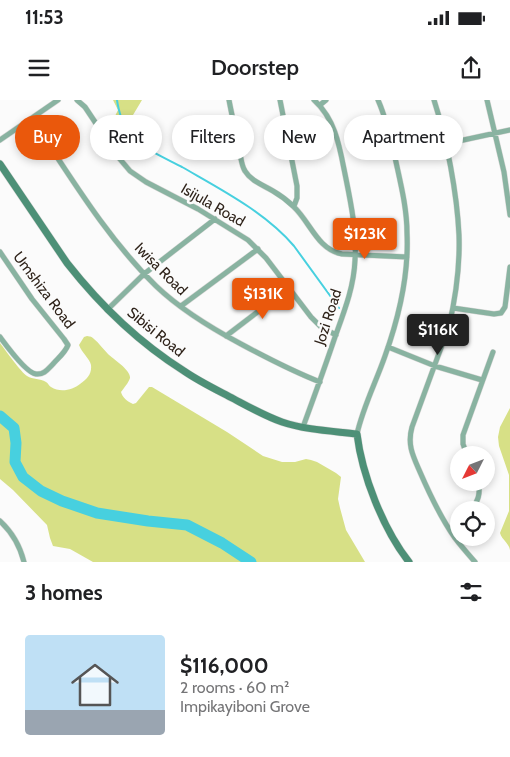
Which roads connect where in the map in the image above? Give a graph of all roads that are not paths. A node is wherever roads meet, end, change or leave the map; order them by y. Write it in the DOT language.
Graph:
graph roads {
  1 [pos="58,100"];
  2 [pos="77,100"];
  3 [pos="229,100"];
  4 [pos="280,100"];
  5 [pos="314,100"];
  6 [pos="326,100"];
  7 [pos="378,100"];
  8 [pos="434,100"];
  9 [pos="487,100"];
  10 [pos="320,105"];
  11 [pos="36,115"];
  12 [pos="384,115"];
  13 [pos="438,115"];
  14 [pos="15,130"];
  15 [pos="510,130"];
  16 [pos="496,133"];
  17 [pos="0,140"];
  18 [pos="463,140"];
  19 [pos="60,160"];
  20 [pos="395,160"];
  21 [pos="448,160"];
  22 [pos="0,164"];
  23 [pos="294,206"];
  24 [pos="510,215"];
  25 [pos="215,219"];
  26 [pos="258,249"];
  27 [pos="0,252"];
  28 [pos="356,254"];
  29 [pos="407,257"];
  30 [pos="510,267"];
  31 [pos="144,274"];
  32 [pos="289,288"];
  33 [pos="181,306"];
  34 [pos="453,308"];
  35 [pos="108,310"];
  36 [pos="336,335"];
  37 [pos="226,336"];
  38 [pos="0,337"];
  39 [pos="388,346"];
  40 [pos="493,352"];
  41 [pos="435,366"];
  42 [pos="482,380"];
  43 [pos="320,382"];
  44 [pos="303,427"];
  45 [pos="357,434"];
  46 [pos="464,446"];
  47 [pos="0,521"];
  48 [pos="450,530"];
  49 [pos="462,546"];
  50 [pos="24,562"];
  51 [pos="409,562"];
  52 [pos="475,562"];
  1 -- 11 [label="street"];
  2 -- 25 [label="street, Isijula Road"];
  3 -- 23 [label="street"];
  4 -- 23 [label="street"];
  5 -- 10 [label="street, Jozi Road"];
  6 -- 10 [label="street"];
  7 -- 12 [label="street"];
  8 -- 13 [label="street"];
  9 -- 16 [label="street"];
  10 -- 28 [label="street, Jozi Road"];
  14 -- 17 [label="street"];
  15 -- 16 [label="street"];
  16 -- 18 [label="street"];
  16 -- 24 [label="street"];
  19 -- 31 [label="street, Iwisa Road"];
  20 -- 29 [label="street"];
  21 -- 34 [label="street"];
  22 -- 35 [label="street, Sibisi Road"];
  23 -- 28 [label="street"];
  25 -- 26 [label="street, Isijula Road"];
  25 -- 31 [label="street"];
  26 -- 32 [label="street, Isijula Road"];
  26 -- 33 [label="street"];
  27 -- 38 [label="street, Umshiza Road"];
  28 -- 29 [label="street"];
  28 -- 36 [label="street, Jozi Road"];
  29 -- 39 [label="street"];
  30 -- 34 [label="street"];
  31 -- 33 [label="street, Iwisa Road"];
  31 -- 35 [label="street"];
  32 -- 36 [label="street, Isijula Road"];
  32 -- 37 [label="street"];
  33 -- 37 [label="street, Iwisa Road"];
  34 -- 41 [label="street"];
  35 -- 44 [label="street, Sibisi Road"];
  36 -- 43 [label="street, Jozi Road"];
  37 -- 43 [label="street, Iwisa Road"];
  39 -- 41 [label="street"];
  39 -- 45 [label="street"];
  40 -- 42 [label="street"];
  41 -- 42 [label="street"];
  41 -- 48 [label="street"];
  42 -- 46 [label="street"];
  43 -- 44 [label="street, Jozi Road"];
  44 -- 45 [label="street, Sibisi Road"];
  45 -- 51 [label="street"];
  47 -- 50 [label="street"];
  49 -- 52 [label="street"];
}
